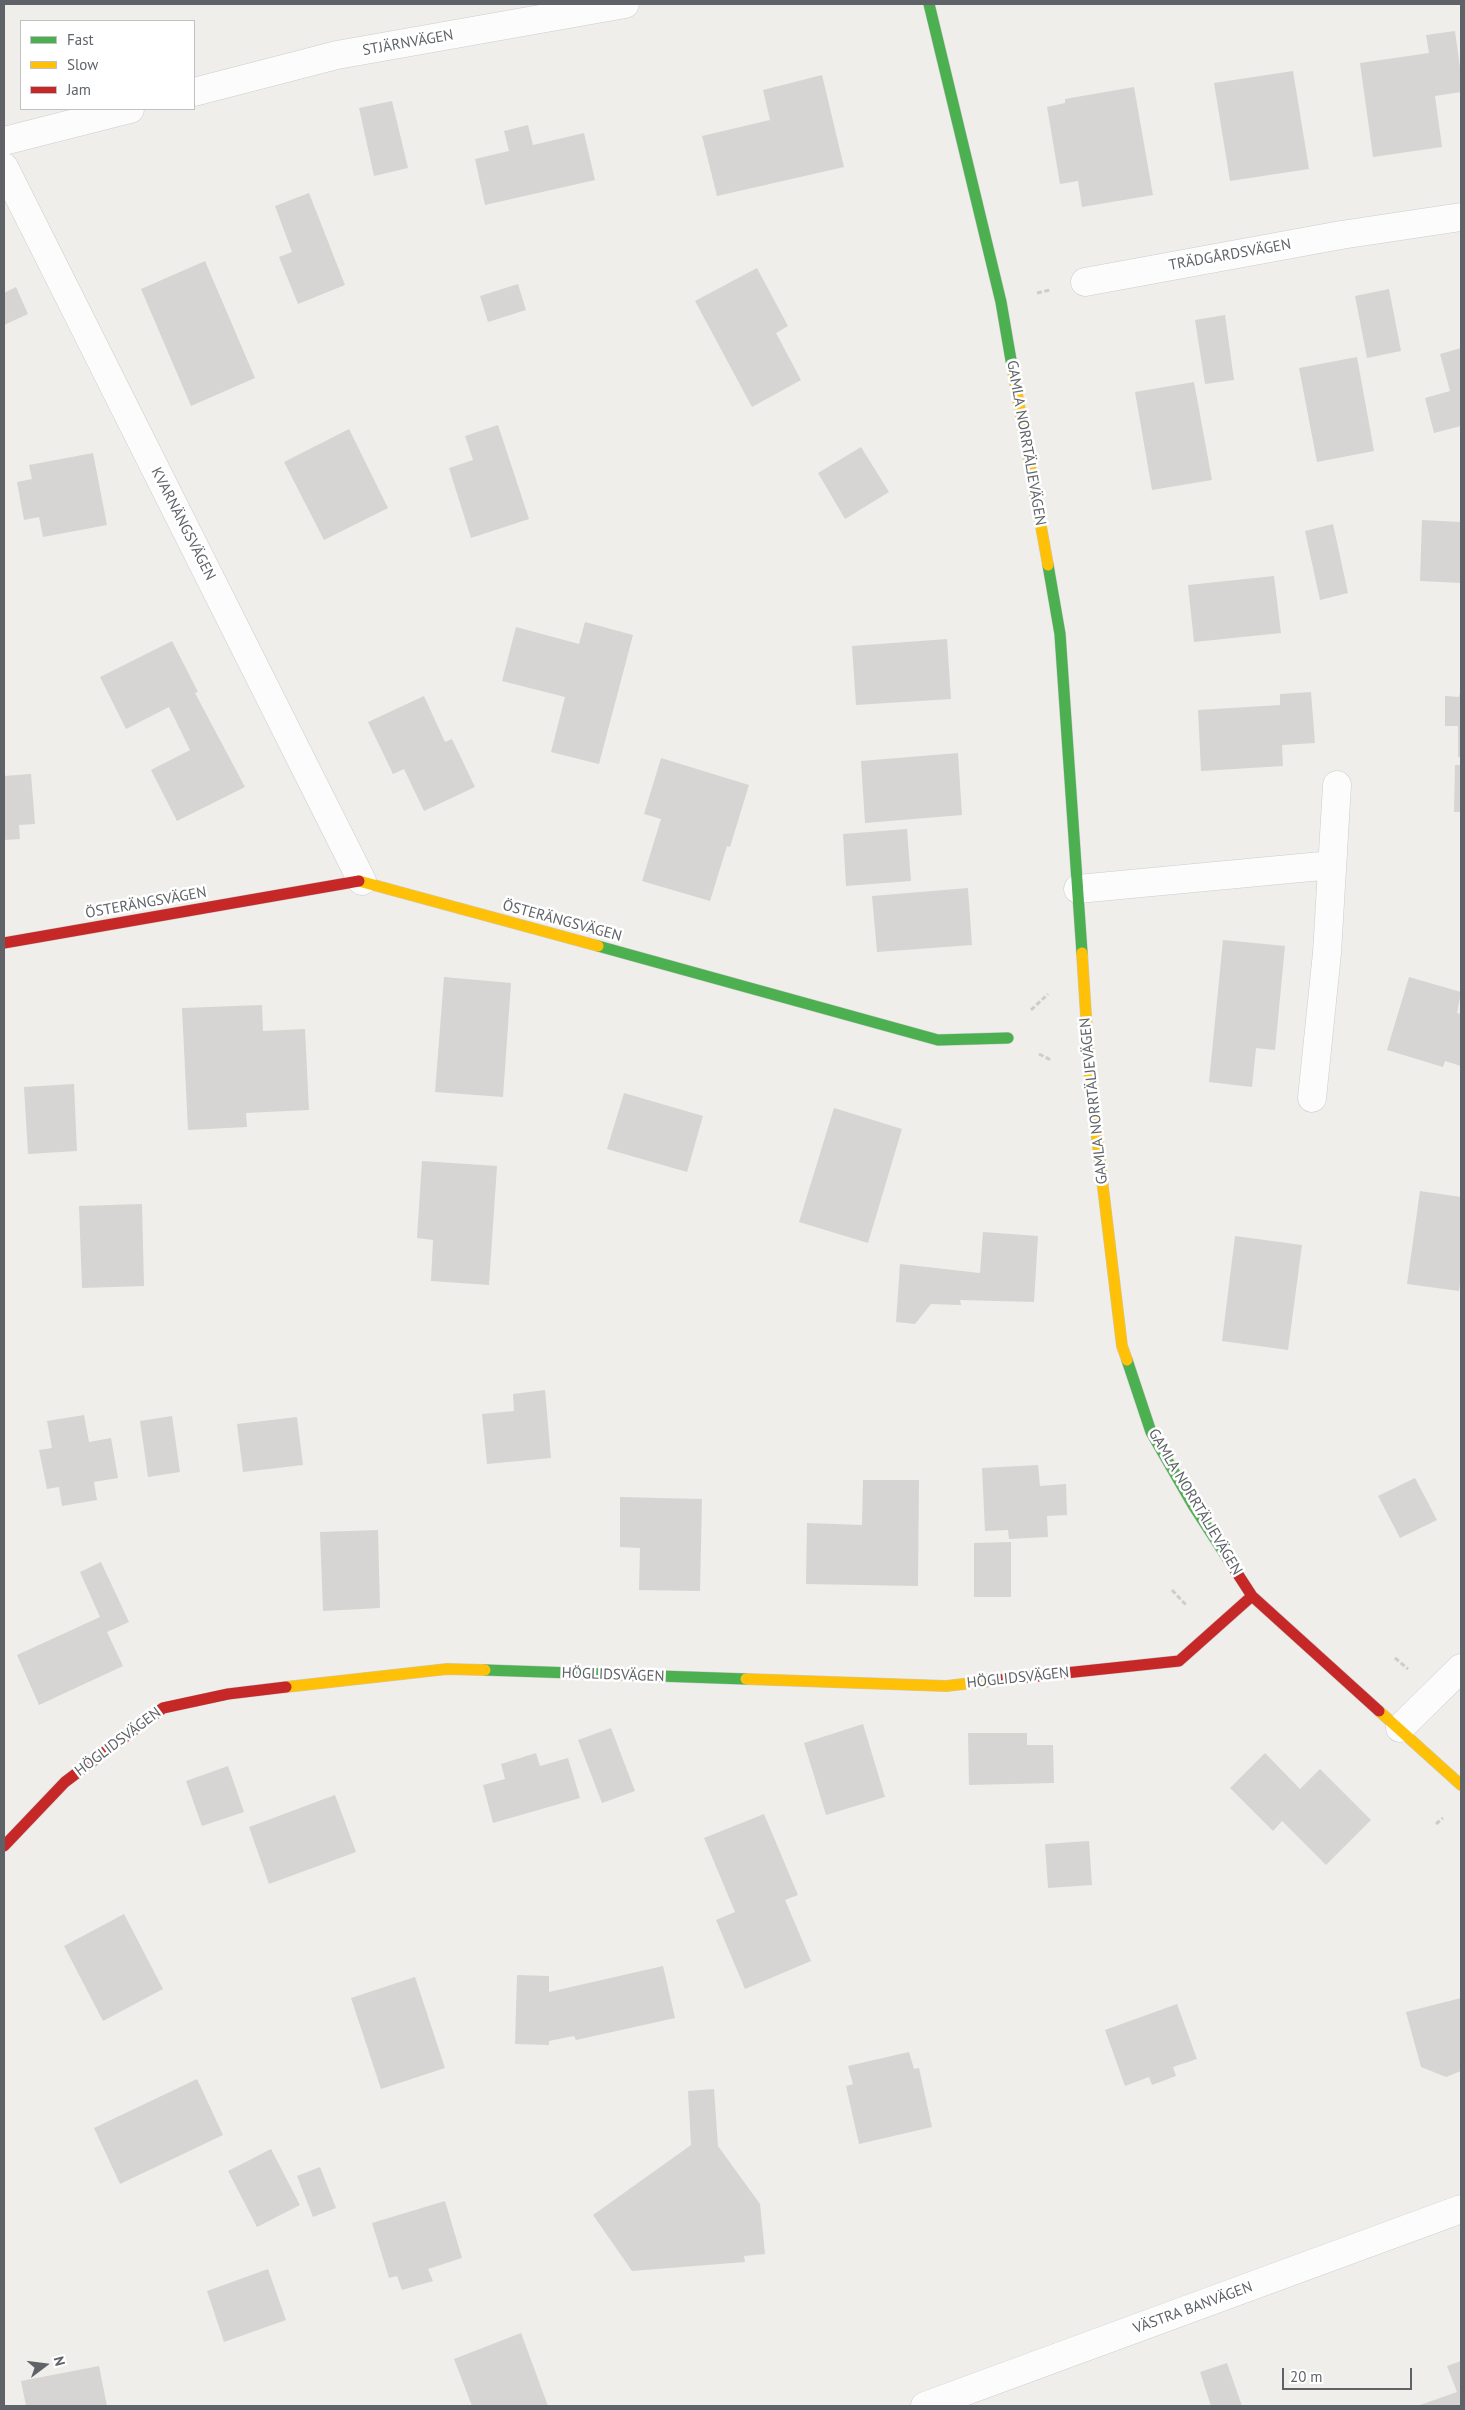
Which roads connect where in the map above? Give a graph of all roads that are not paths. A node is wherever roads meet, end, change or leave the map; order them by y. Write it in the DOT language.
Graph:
graph roads {
  1 [pos="625,4"];
  2 [pos="929,4"];
  3 [pos="195,92"];
  4 [pos="126,110"];
  5 [pos="4,141"];
  6 [pos="4,167"];
  7 [pos="1461,217"];
  8 [pos="1085,282"];
  9 [pos="1337,785"];
  10 [pos="1332,865"];
  11 [pos="362,881"];
  12 [pos="1078,889"];
  13 [pos="4,943"];
  14 [pos="1008,1038"];
  15 [pos="1312,1098"];
  16 [pos="1252,1596"];
  17 [pos="1461,1668"];
  18 [pos="1400,1728"];
  19 [pos="1461,1785"];
  20 [pos="4,1846"];
  21 [pos="1461,2209"];
  22 [pos="926,2406"];
  1 -- 3 [label="street, STJÄRNVÄGEN"];
  2 -- 12 [label="street, GAMLA NORRTÄLJEVÄGEN"];
  4 -- 5 [label="street"];
  6 -- 11 [label="street, KVARNÄNGSVÄGEN"];
  7 -- 8 [label="street, TRÄDGÅRDSVÄGEN"];
  9 -- 10 [label="street"];
  10 -- 12 [label="street"];
  10 -- 15 [label="street"];
  11 -- 13 [label="street, ÖSTERÄNGSVÄGEN"];
  11 -- 14 [label="street, ÖSTERÄNGSVÄGEN"];
  12 -- 16 [label="street, GAMLA NORRTÄLJEVÄGEN"];
  16 -- 18 [label="street, GAMLA NORRTÄLJEVÄGEN"];
  16 -- 20 [label="street, HÖGLIDSVÄGEN"];
  17 -- 18 [label="street"];
  18 -- 19 [label="street, GAMLA NORRTÄLJEVÄGEN"];
  21 -- 22 [label="street, VÄSTRA BANVÄGEN"];
}
